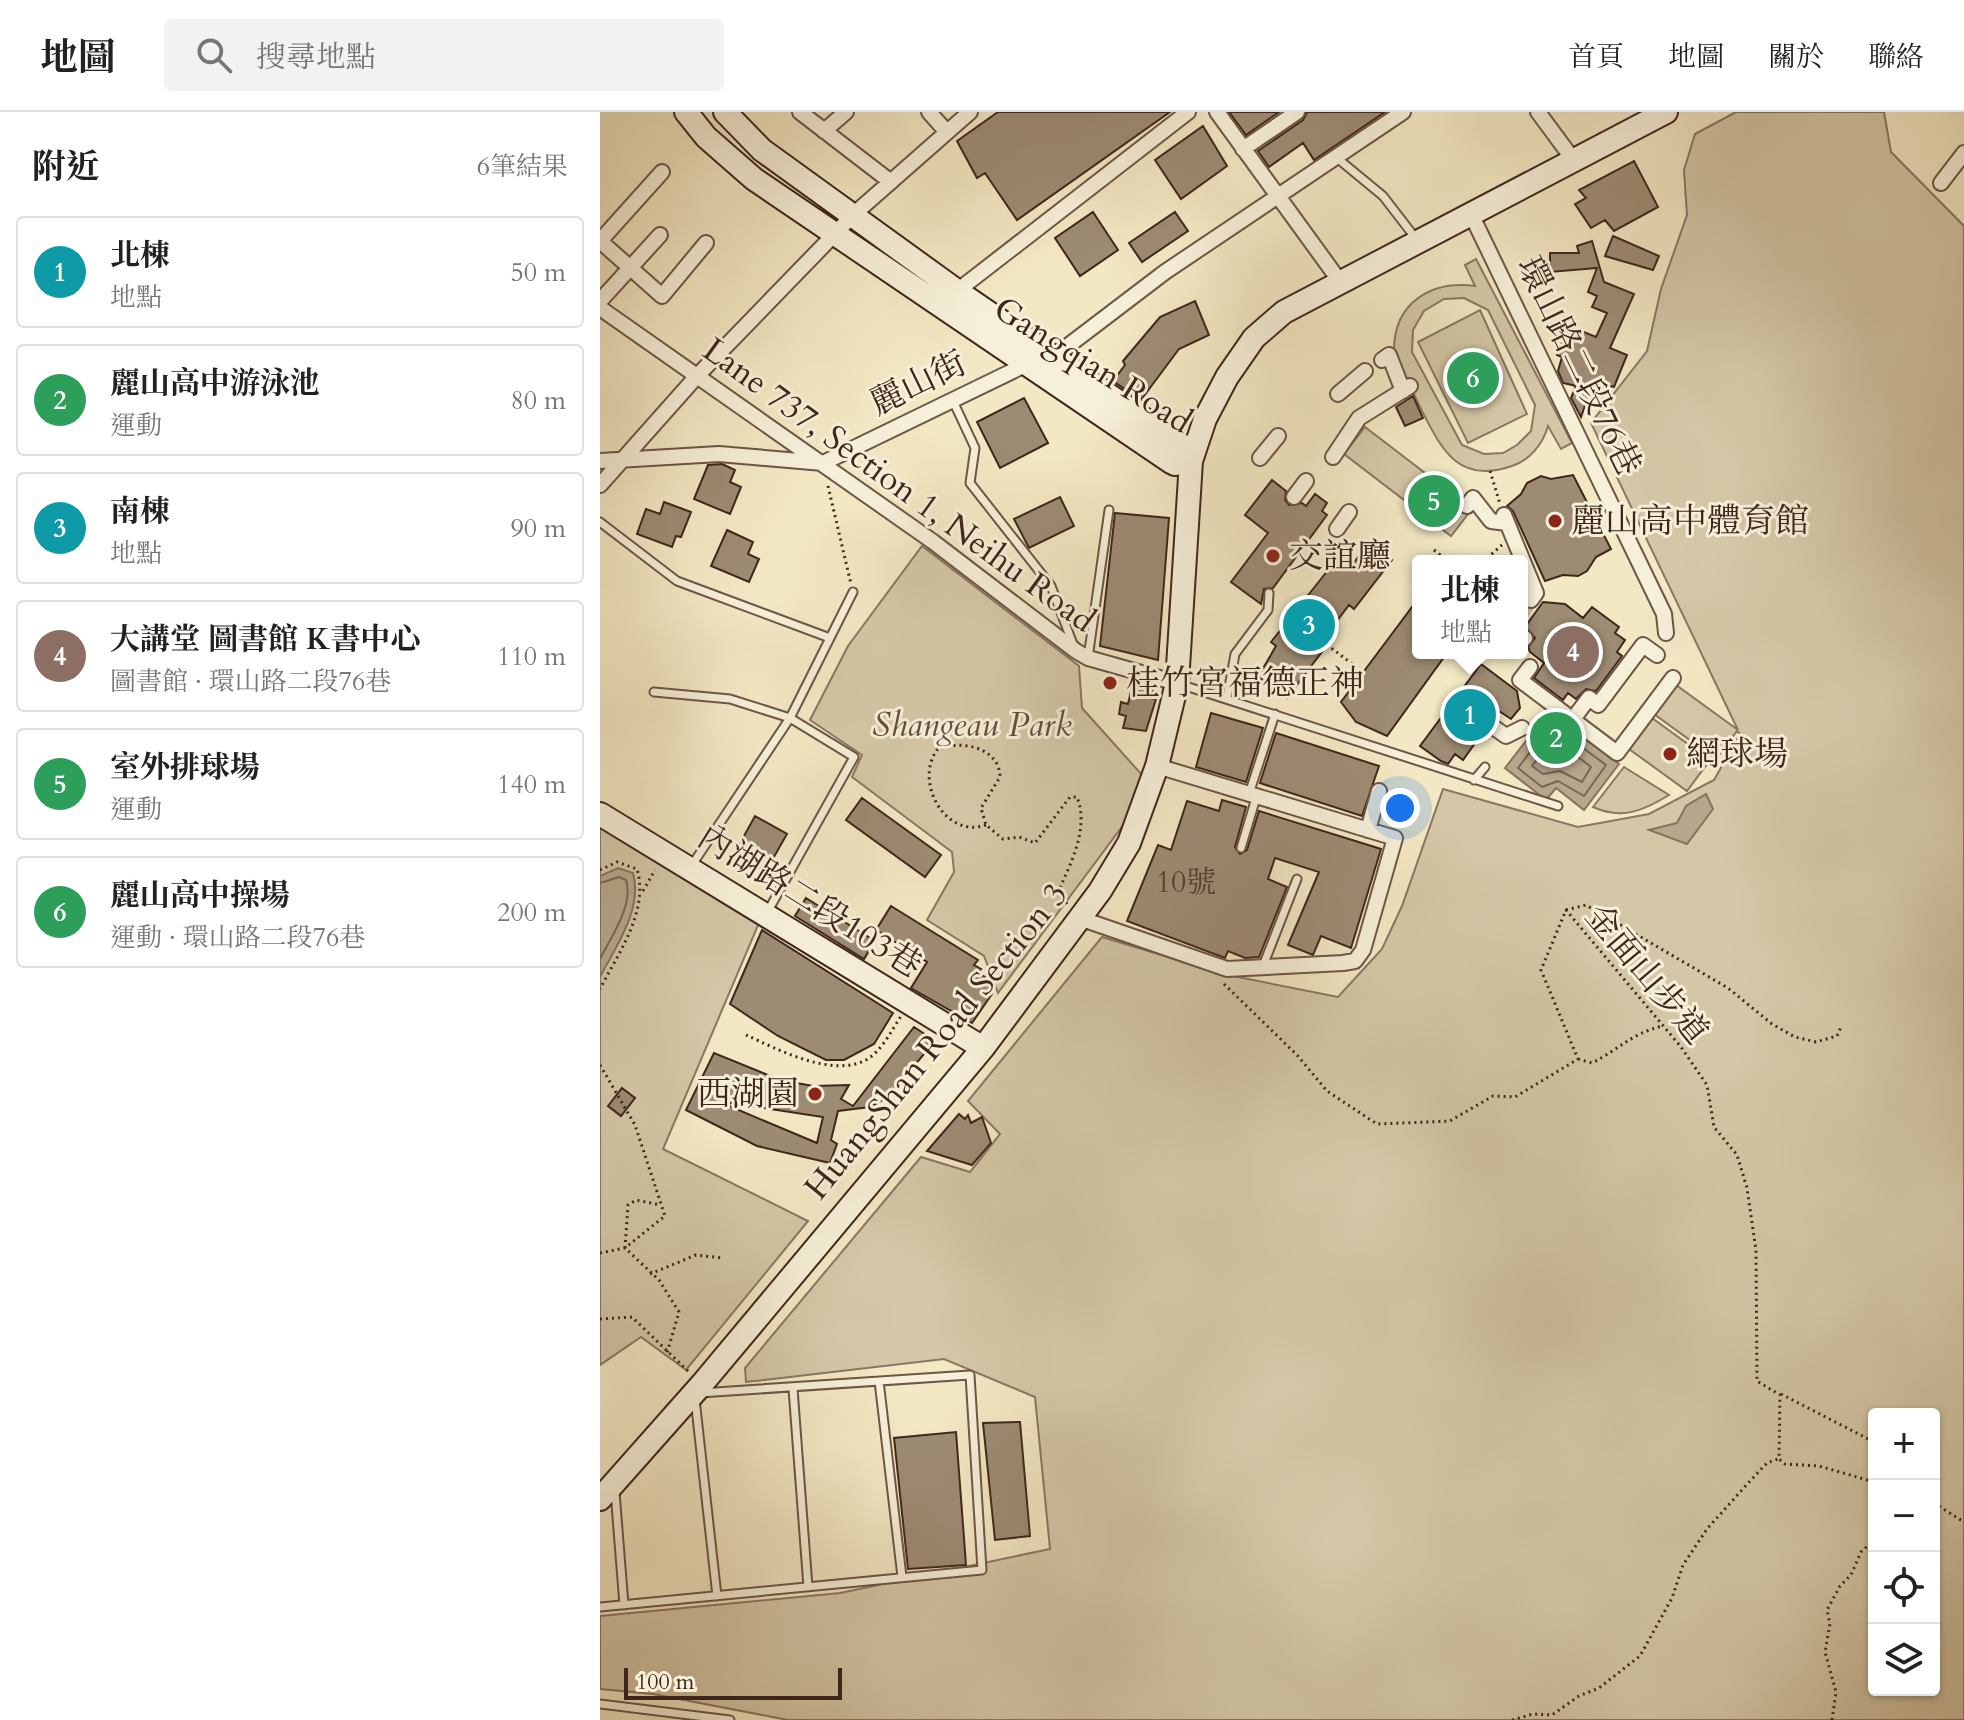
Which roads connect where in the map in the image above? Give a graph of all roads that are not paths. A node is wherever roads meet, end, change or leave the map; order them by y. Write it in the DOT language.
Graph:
graph roads {
  1 [pos="686,112"];
  2 [pos="726,112"];
  3 [pos="800,112"];
  4 [pos="846,112"];
  5 [pos="929,112"];
  6 [pos="970,112"];
  7 [pos="1188,112"];
  8 [pos="1217,112"];
  9 [pos="1297,112"];
  10 [pos="1403,112"];
  11 [pos="1538,112"];
  12 [pos="1666,112"];
  13 [pos="945,130"];
  14 [pos="824,131"];
  15 [pos="1243,149"];
  16 [pos="1964,153"];
  17 [pos="1336,157"];
  18 [pos="1575,162"];
  19 [pos="662,172"];
  20 [pos="891,182"];
  21 [pos="1941,183"];
  22 [pos="1277,196"];
  23 [pos="1471,214"];
  24 [pos="853,215"];
  25 [pos="835,233"];
  26 [pos="660,235"];
  27 [pos="1419,242"];
  28 [pos="706,243"];
  29 [pos="629,269"];
  30 [pos="1341,283"];
  31 [pos="957,291"];
  32 [pos="600,301"];
  33 [pos="600,308"];
  34 [pos="1052,358"];
  35 [pos="1382,360"];
  36 [pos="1025,365"];
  37 [pos="1365,371"];
  38 [pos="697,376"];
  39 [pos="1338,394"];
  40 [pos="952,399"];
  41 [pos="1264,426"];
  42 [pos="1333,457"];
  43 [pos="1260,458"];
  44 [pos="623,460"];
  45 [pos="600,461"];
  46 [pos="1191,461"];
  47 [pos="823,463"];
  48 [pos="1306,481"];
  49 [pos="600,485"];
  50 [pos="1294,497"];
  51 [pos="1467,506"];
  52 [pos="1109,510"];
  53 [pos="1349,512"];
  54 [pos="600,522"];
  55 [pos="1337,529"];
  56 [pos="1519,555"];
  57 [pos="1528,575"];
  58 [pos="853,592"];
  59 [pos="1269,593"];
  60 [pos="1531,600"];
  61 [pos="1666,633"];
  62 [pos="830,638"];
  63 [pos="1082,655"];
  64 [pos="1657,655"];
  65 [pos="1530,667"];
  66 [pos="1673,678"];
  67 [pos="1177,683"];
  68 [pos="654,692"];
  69 [pos="1227,698"];
  70 [pos="1275,714"];
  71 [pos="790,718"];
  72 [pos="1573,719"];
  73 [pos="1489,724"];
  74 [pos="1522,728"];
  75 [pos="1157,766"];
  76 [pos="1485,767"];
  77 [pos="1474,780"];
  78 [pos="1379,791"];
  79 [pos="1252,797"];
  80 [pos="1558,806"];
  81 [pos="600,814"];
  82 [pos="1368,830"];
  83 [pos="1241,848"];
  84 [pos="691,867"];
  85 [pos="1297,879"];
  86 [pos="767,914"];
  87 [pos="1079,918"];
  88 [pos="1263,967"];
  89 [pos="983,1048"];
  90 [pos="879,1381"];
  91 [pos="698,1388"];
  92 [pos="793,1389"];
  93 [pos="607,1491"];
  94 [pos="902,1577"];
  95 [pos="808,1587"];
  96 [pos="717,1596"];
  97 [pos="624,1605"];
  98 [pos="600,1607"];
  99 [pos="600,1704"];
  100 [pos="666,1710"];
  101 [pos="664,1720"];
  102 [pos="730,1720"];
  1 -- 25 [label="street, Gangqian Road"];
  2 -- 24 [label="street, Gangqian Road"];
  3 -- 14 [label="street"];
  4 -- 14 [label="street"];
  5 -- 13 [label="street"];
  6 -- 13 [label="street"];
  7 -- 31 [label="street"];
  8 -- 15 [label="street"];
  9 -- 15 [label="street"];
  10 -- 17 [label="street"];
  11 -- 18 [label="street"];
  12 -- 18 [label="street, HuangShan Road Section 3"];
  13 -- 20 [label="street"];
  14 -- 20 [label="street"];
  15 -- 22 [label="street"];
  16 -- 21 [label="street"];
  17 -- 22 [label="street"];
  17 -- 27 [label="lane"];
  18 -- 23 [label="street, HuangShan Road Section 3"];
  19 -- 29 [label="street"];
  20 -- 24 [label="street"];
  22 -- 30 [label="street"];
  22 -- 34 [label="street"];
  23 -- 27 [label="street, HuangShan Road Section 3"];
  23 -- 61 [label="street, 環山路二段76巷"];
  24 -- 25 [label="street"];
  24 -- 31 [label="street, Gangqian Road"];
  25 -- 36 [label="street, Gangqian Road"];
  25 -- 38 [label="street"];
  26 -- 29 [label="street"];
  27 -- 30 [label="street, HuangShan Road Section 3"];
  28 -- 29 [label="street"];
  29 -- 32 [label="street"];
  30 -- 46 [label="street, HuangShan Road Section 3"];
  31 -- 34 [label="street, Gangqian Road"];
  33 -- 38 [label="street, Lane 737, Section 1, Neihu Road"];
  34 -- 36 [label="street, 麗山街"];
  34 -- 46 [label="street, Gangqian Road"];
  35 -- 42 [label="street"];
  36 -- 40 [label="street, 麗山街"];
  36 -- 46 [label="street, Gangqian Road"];
  37 -- 39 [label="street"];
  38 -- 44 [label="street"];
  38 -- 47 [label="street, Lane 737, Section 1, Neihu Road"];
  40 -- 47 [label="street, 麗山街"];
  40 -- 63 [label="lane"];
  41 -- 43 [label="street"];
  44 -- 45 [label="street"];
  44 -- 47 [label="street"];
  44 -- 49 [label="street"];
  46 -- 67 [label="street, HuangShan Road Section 3"];
  47 -- 63 [label="street, Lane 737, Section 1, Neihu Road"];
  48 -- 50 [label="street"];
  51 -- 56 [label="street"];
  52 -- 63 [label="lane"];
  53 -- 55 [label="street"];
  54 -- 62 [label="lane"];
  57 -- 60 [label="street"];
  58 -- 62 [label="lane"];
  59 -- 69 [label="lane"];
  62 -- 71 [label="lane"];
  63 -- 67 [label="street, Lane 737, Section 1, Neihu Road"];
  64 -- 72 [label="street"];
  65 -- 72 [label="street"];
  66 -- 72 [label="street"];
  67 -- 69 [label="lane"];
  67 -- 75 [label="street, HuangShan Road Section 3"];
  68 -- 71 [label="lane"];
  69 -- 70 [label="lane"];
  70 -- 77 [label="lane"];
  70 -- 79 [label="lane"];
  71 -- 84 [label="lane"];
  71 -- 86 [label="lane"];
  73 -- 74 [label="street"];
  75 -- 79 [label="street"];
  75 -- 87 [label="street, HuangShan Road Section 3"];
  76 -- 77 [label="lane"];
  77 -- 80 [label="lane"];
  78 -- 82 [label="street"];
  79 -- 82 [label="street"];
  79 -- 83 [label="lane"];
  81 -- 84 [label="street, 內湖路二段103巷"];
  82 -- 88 [label="street"];
  84 -- 86 [label="street, 內湖路二段103巷"];
  85 -- 88 [label="lane"];
  86 -- 89 [label="street, 內湖路二段103巷"];
  87 -- 88 [label="street"];
  87 -- 89 [label="street, HuangShan Road Section 3"];
  89 -- 91 [label="street, HuangShan Road Section 3"];
  90 -- 92 [label="lane"];
  90 -- 94 [label="lane"];
  90 -- 94 [label="lane"];
  91 -- 92 [label="lane"];
  91 -- 93 [label="street, HuangShan Road Section 3"];
  91 -- 96 [label="lane"];
  92 -- 95 [label="lane"];
  93 -- 97 [label="lane"];
  94 -- 95 [label="lane"];
  95 -- 96 [label="lane"];
  96 -- 97 [label="lane"];
  97 -- 98 [label="lane"];
  99 -- 100 [label="lane"];
  100 -- 101 [label="lane"];
  100 -- 102 [label="lane"];
}
